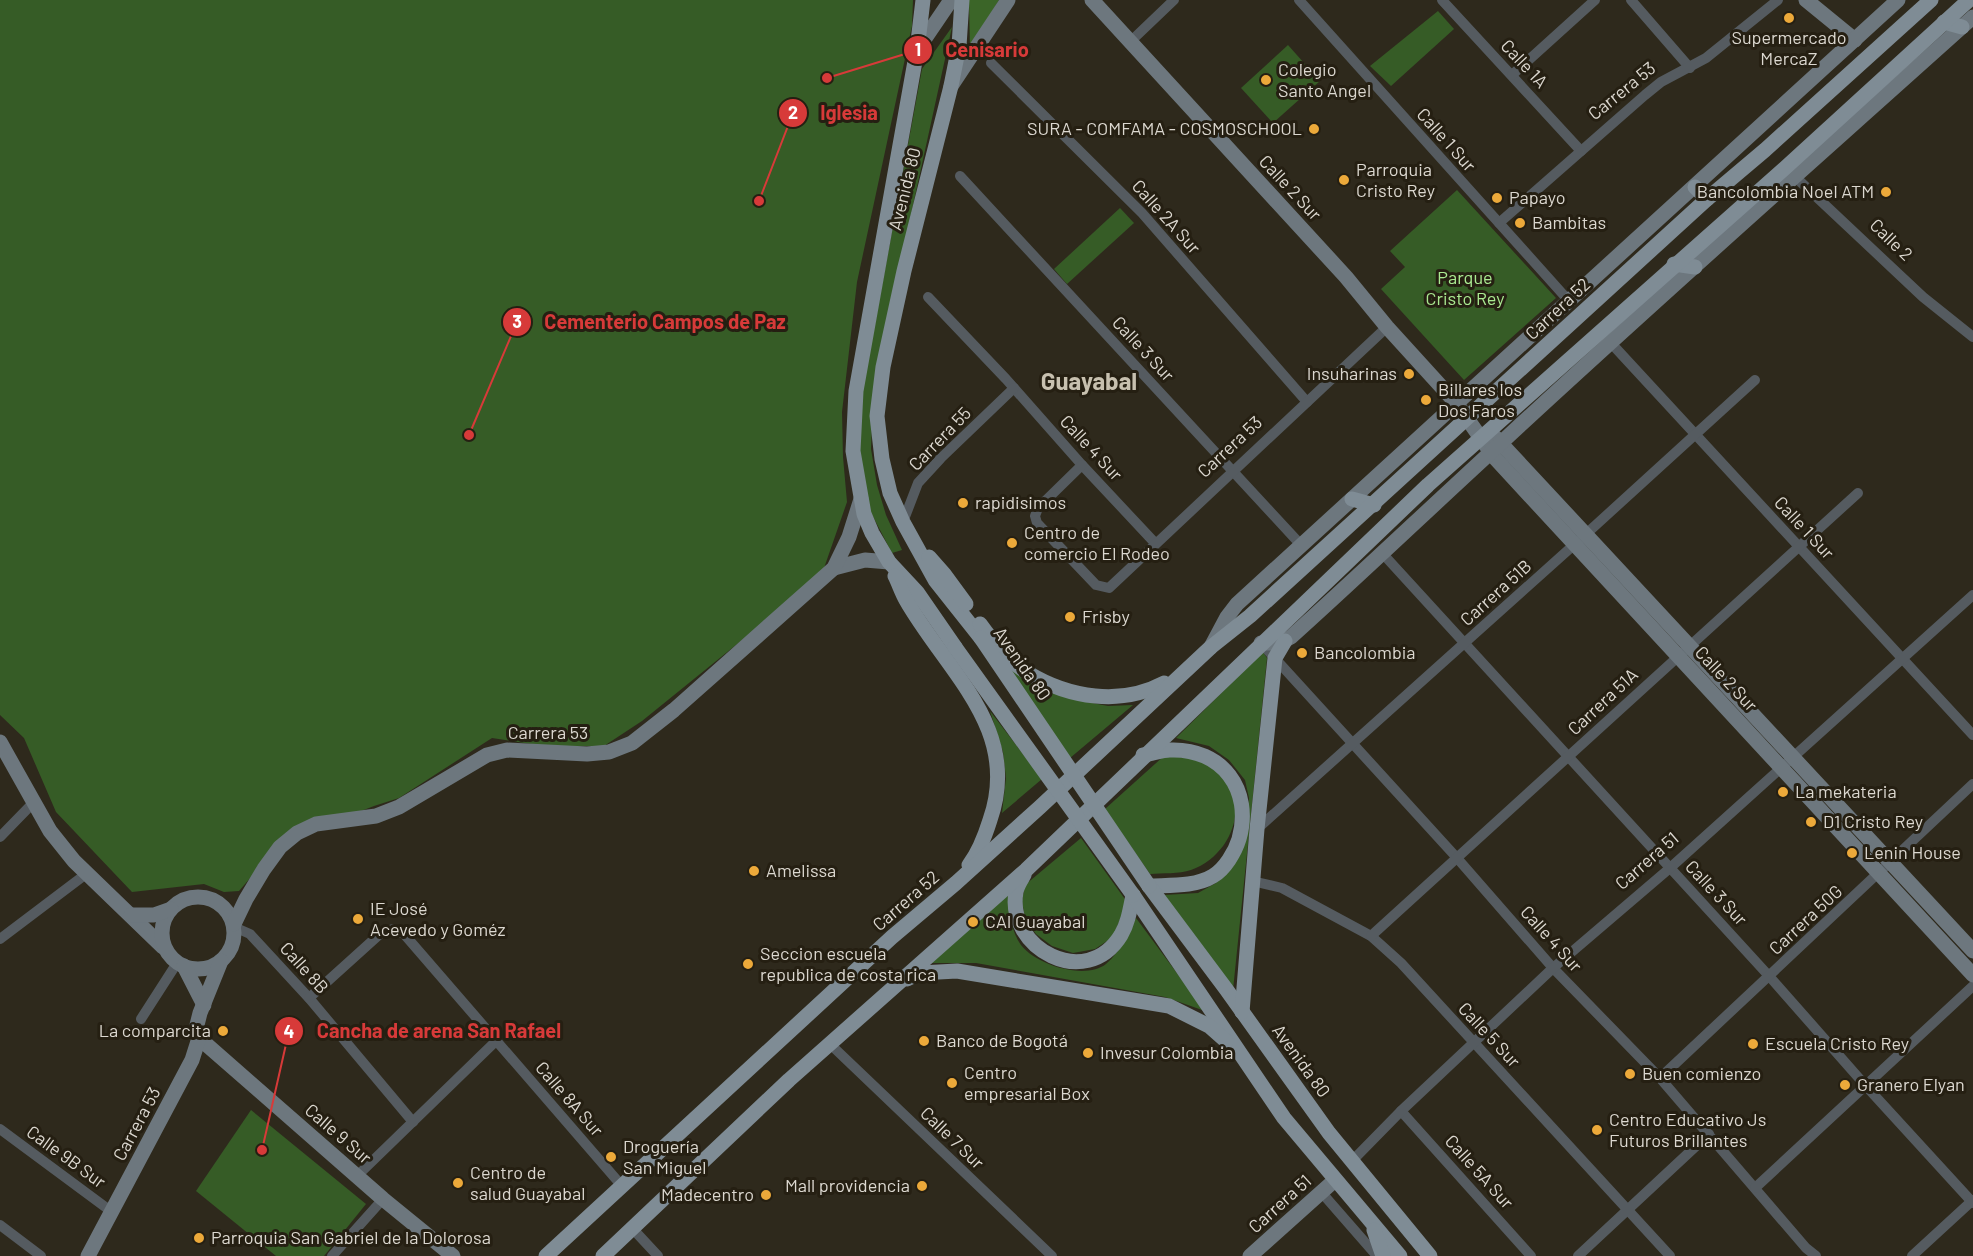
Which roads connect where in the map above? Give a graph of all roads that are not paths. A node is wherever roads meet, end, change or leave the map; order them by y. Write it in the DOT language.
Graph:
graph roads {
  1 [pos="923,0"];
  2 [pos="951,0"];
  3 [pos="962,0"];
  4 [pos="1008,0"];
  5 [pos="1092,0"];
  6 [pos="1174,0"];
  7 [pos="1299,0"];
  8 [pos="1442,0"];
  9 [pos="1595,0"];
  10 [pos="1632,0"];
  11 [pos="1778,0"];
  12 [pos="1806,0"];
  13 [pos="1899,0"];
  14 [pos="1931,0"];
  15 [pos="1969,0"];
  16 [pos="1944,22"];
  17 [pos="1967,22"];
  18 [pos="1855,40"];
  19 [pos="1130,42"];
  20 [pos="917,50"];
  21 [pos="991,63"];
  22 [pos="1690,68"];
  23 [pos="1512,75"];
  24 [pos="951,86"];
  25 [pos="1581,151"];
  26 [pos="1790,172"];
  27 [pos="960,176"];
  28 [pos="1695,187"];
  29 [pos="1707,199"];
  30 [pos="1499,223"];
  31 [pos="1674,264"];
  32 [pos="1695,267"];
  33 [pos="928,297"];
  34 [pos="1569,301"];
  35 [pos="1387,327"];
  36 [pos="1973,337"];
  37 [pos="1611,343"];
  38 [pos="1755,380"];
  39 [pos="1014,388"];
  40 [pos="1307,402"];
  41 [pos="1457,404"];
  42 [pos="1469,418"];
  43 [pos="1484,434"];
  44 [pos="1696,435"];
  45 [pos="1496,448"];
  46 [pos="1082,465"];
  47 [pos="1233,471"];
  48 [pos="1858,493"];
  49 [pos="861,499"];
  50 [pos="1352,499"];
  51 [pos="1374,505"];
  52 [pos="903,522"];
  53 [pos="912,539"];
  54 [pos="1581,539"];
  55 [pos="1155,543"];
  56 [pos="1301,545"];
  57 [pos="1799,547"];
  58 [pos="1383,554"];
  59 [pos="889,562"];
  60 [pos="834,568"];
  61 [pos="1973,595"];
  62 [pos="1285,641"];
  63 [pos="1466,642"];
  64 [pos="1261,643"];
  65 [pos="1210,647"];
  66 [pos="1684,651"];
  67 [pos="1275,658"];
  68 [pos="1902,658"];
  69 [pos="1180,675"];
  70 [pos="1973,735"];
  71 [pos="0,742"];
  72 [pos="1352,744"];
  73 [pos="1143,755"];
  74 [pos="1569,756"];
  75 [pos="1793,757"];
  76 [pos="1781,768"];
  77 [pos="1973,784"];
  78 [pos="34,802"];
  79 [pos="1257,829"];
  80 [pos="0,837"];
  81 [pos="1457,858"];
  82 [pos="1890,862"];
  83 [pos="1670,868"];
  84 [pos="1026,870"];
  85 [pos="1879,873"];
  86 [pos="86,874"];
  87 [pos="1252,881"];
  88 [pos="956,883"];
  89 [pos="1149,886"];
  90 [pos="1133,895"];
  91 [pos="246,899"];
  92 [pos="225,908"];
  93 [pos="171,909"];
  94 [pos="131,915"];
  95 [pos="234,926"];
  96 [pos="1371,936"];
  97 [pos="0,939"];
  98 [pos="163,947"];
  99 [pos="1973,951"];
  100 [pos="222,961"];
  101 [pos="181,964"];
  102 [pos="1554,968"];
  103 [pos="1770,975"];
  104 [pos="1973,975"];
  105 [pos="894,985"];
  106 [pos="1973,986"];
  107 [pos="309,998"];
  108 [pos="204,1005"];
  109 [pos="1242,1012"];
  110 [pos="141,1019"];
  111 [pos="199,1038"];
  112 [pos="496,1041"];
  113 [pos="1473,1043"];
  114 [pos="830,1044"];
  115 [pos="1246,1063"];
  116 [pos="1660,1078"];
  117 [pos="1865,1085"];
  118 [pos="1401,1110"];
  119 [pos="413,1122"];
  120 [pos="0,1129"];
  121 [pos="1710,1134"];
  122 [pos="1352,1161"];
  123 [pos="357,1176"];
  124 [pos="1335,1180"];
  125 [pos="622,1186"];
  126 [pos="1755,1188"];
  127 [pos="1322,1193"];
  128 [pos="383,1199"];
  129 [pos="1972,1202"];
  130 [pos="1628,1210"];
  131 [pos="112,1212"];
  132 [pos="1371,1221"];
  133 [pos="0,1225"];
  134 [pos="632,1228"];
  135 [pos="1803,1252"];
  136 [pos="41,1256"];
  137 [pos="87,1256"];
  138 [pos="332,1256"];
  139 [pos="453,1256"];
  140 [pos="546,1256"];
  141 [pos="603,1256"];
  142 [pos="658,1256"];
  143 [pos="1052,1256"];
  144 [pos="1250,1256"];
  145 [pos="1377,1256"];
  146 [pos="1383,1256"];
  147 [pos="1400,1256"];
  148 [pos="1430,1256"];
  149 [pos="1531,1256"];
  150 [pos="1578,1256"];
  151 [pos="1670,1256"];
  152 [pos="1816,1256"];
  153 [pos="1912,1256"];
  1 -- 20 [label="main road, Avenida 80"];
  2 -- 20 [label="street"];
  3 -- 24 [label="main road, Avenida 80"];
  4 -- 24 [label="street"];
  5 -- 19 [label="street, Calle 2 Sur"];
  6 -- 19 [label="street"];
  7 -- 30 [label="street, Calle 1 Sur"];
  8 -- 23 [label="street, Calle 1A"];
  9 -- 23 [label="street"];
  10 -- 22 [label="street"];
  11 -- 22 [label="street, Carrera 53"];
  12 -- 18 [label="street"];
  13 -- 18 [label="street, Carrera 52"];
  14 -- 29 [label="main road, Carrera 52"];
  15 -- 16 [label="main road"];
  16 -- 17 [label="main road"];
  16 -- 26 [label="main road"];
  17 -- 26 [label="street"];
  18 -- 28 [label="street, Carrera 52"];
  19 -- 35 [label="street, Calle 2 Sur"];
  20 -- 49 [label="main road, Avenida 80"];
  21 -- 40 [label="street, Calle 2A Sur"];
  22 -- 25 [label="street, Carrera 53"];
  23 -- 25 [label="street, Calle 1A"];
  24 -- 52 [label="main road, Avenida 80"];
  25 -- 30 [label="street, Carrera 53"];
  26 -- 31 [label="main road"];
  26 -- 32 [label="street"];
  26 -- 36 [label="street, Calle 2"];
  27 -- 47 [label="street, Calle 3 Sur"];
  28 -- 29 [label="main road"];
  28 -- 34 [label="street, Carrera 52"];
  29 -- 42 [label="main road, Carrera 52"];
  30 -- 34 [label="street, Calle 1 Sur"];
  31 -- 32 [label="main road"];
  31 -- 43 [label="main road"];
  32 -- 37 [label="street"];
  33 -- 39 [label="street, Calle 4 Sur"];
  34 -- 41 [label="street, Carrera 52"];
  35 -- 40 [label="street, Carrera 53"];
  35 -- 41 [label="street, Calle 2 Sur"];
  37 -- 44 [label="street, Calle 1 Sur"];
  37 -- 45 [label="street"];
  38 -- 44 [label="street, Carrera 51B"];
  39 -- 46 [label="street, Calle 4 Sur"];
  39 -- 52 [label="street, Carrera 55"];
  40 -- 47 [label="street, Carrera 53"];
  41 -- 42 [label="street, Calle 2 Sur"];
  41 -- 50 [label="street, Carrera 52"];
  42 -- 43 [label="street, Calle 2 Sur"];
  42 -- 51 [label="main road, Carrera 52"];
  43 -- 45 [label="street, Calle 2 Sur"];
  43 -- 64 [label="main road"];
  44 -- 54 [label="street, Carrera 51B"];
  44 -- 57 [label="street, Calle 1 Sur"];
  45 -- 54 [label="street, Calle 2 Sur"];
  45 -- 58 [label="street"];
  46 -- 55 [label="street, Calle 4 Sur"];
  46 -- 55 [label="street, Carrera 53"];
  47 -- 55 [label="street, Carrera 53"];
  47 -- 56 [label="street, Calle 3 Sur"];
  48 -- 57 [label="street, Carrera 51A"];
  49 -- 59 [label="main road, Avenida 80"];
  49 -- 60 [label="street, Carrera 53"];
  50 -- 51 [label="main road"];
  50 -- 56 [label="street, Carrera 52"];
  51 -- 65 [label="main road, Carrera 52"];
  52 -- 53 [label="main road, Avenida 80"];
  53 -- 69 [label="main road"];
  53 -- 89 [label="main road, Avenida 80, bridge"];
  54 -- 63 [label="street, Carrera 51B"];
  54 -- 66 [label="street, Calle 2 Sur"];
  56 -- 65 [label="street, Carrera 52"];
  57 -- 66 [label="street, Carrera 51A"];
  57 -- 68 [label="street, Calle 1 Sur"];
  58 -- 62 [label="street"];
  58 -- 63 [label="street, Calle 3 Sur"];
  59 -- 60 [label="street, Carrera 53"];
  59 -- 88 [label="main road"];
  59 -- 90 [label="main road, Avenida 80, bridge"];
  60 -- 91 [label="street, Carrera 53"];
  61 -- 68 [label="street, Carrera 51"];
  62 -- 64 [label="street"];
  62 -- 67 [label="main road"];
  63 -- 72 [label="street, Carrera 51B"];
  63 -- 74 [label="street, Calle 3 Sur"];
  64 -- 67 [label="street, Calle 4 Sur"];
  64 -- 73 [label="main road"];
  65 -- 69 [label="main road, Carrera 52"];
  66 -- 74 [label="street, Carrera 51A"];
  66 -- 75 [label="street, Calle 2 Sur"];
  66 -- 76 [label="street, Calle 2 Sur"];
  67 -- 72 [label="street, Calle 4 Sur"];
  67 -- 79 [label="main road"];
  68 -- 70 [label="street, Calle 1 Sur"];
  68 -- 75 [label="street, Carrera 51"];
  69 -- 88 [label="main road, Carrera 52"];
  71 -- 78 [label="street"];
  72 -- 79 [label="street, Carrera 51B"];
  72 -- 81 [label="street, Calle 4 Sur"];
  73 -- 84 [label="main road"];
  73 -- 89 [label="main road"];
  74 -- 81 [label="street, Carrera 51A"];
  74 -- 83 [label="street, Calle 3 Sur"];
  75 -- 76 [label="street, Carrera 51"];
  75 -- 82 [label="street, Calle 2 Sur"];
  76 -- 83 [label="street, Carrera 51"];
  76 -- 85 [label="street, Calle 2 Sur"];
  77 -- 82 [label="street, Carrera 50G"];
  78 -- 80 [label="street"];
  78 -- 86 [label="street"];
  79 -- 87 [label="main road"];
  81 -- 96 [label="street, Carrera 51A"];
  81 -- 102 [label="street, Calle 4 Sur"];
  82 -- 85 [label="street, Carrera 50G"];
  82 -- 99 [label="street, Calle 2 Sur"];
  83 -- 102 [label="street, Carrera 51"];
  83 -- 103 [label="street, Calle 3 Sur"];
  84 -- 90 [label="main road"];
  84 -- 105 [label="main road"];
  85 -- 103 [label="street, Carrera 50G"];
  85 -- 104 [label="street, Calle 2 Sur"];
  86 -- 94 [label="street"];
  86 -- 97 [label="street"];
  87 -- 96 [label="street, Calle 5 Sur"];
  87 -- 109 [label="main road"];
  88 -- 125 [label="main road, Carrera 52"];
  89 -- 109 [label="main road, Avenida 80"];
  90 -- 115 [label="main road, Avenida 80"];
  91 -- 92 [label="street"];
  91 -- 95 [label="street, Carrera 53"];
  92 -- 93 [label="street"];
  92 -- 95 [label="street"];
  93 -- 94 [label="street"];
  93 -- 98 [label="street"];
  94 -- 98 [label="street"];
  95 -- 100 [label="street"];
  95 -- 107 [label="street, Calle 8B"];
  96 -- 113 [label="street, Calle 5 Sur"];
  98 -- 101 [label="street"];
  100 -- 101 [label="street"];
  100 -- 108 [label="street, Carrera 53"];
  101 -- 108 [label="street"];
  101 -- 110 [label="street"];
  102 -- 113 [label="street, Carrera 51"];
  102 -- 116 [label="street, Calle 4 Sur"];
  103 -- 116 [label="street, Carrera 50G"];
  103 -- 117 [label="street, Calle 3 Sur"];
  105 -- 114 [label="main road"];
  105 -- 115 [label="main road"];
  106 -- 117 [label="street"];
  107 -- 112 [label="street, Calle 8A Sur"];
  107 -- 119 [label="street, Calle 8B"];
  108 -- 111 [label="street, Carrera 53"];
  109 -- 122 [label="main road, Avenida 80"];
  111 -- 123 [label="street, Calle 9 Sur"];
  111 -- 131 [label="street, Carrera 53"];
  112 -- 119 [label="street"];
  112 -- 125 [label="street, Calle 8A Sur"];
  113 -- 118 [label="street, Carrera 51"];
  113 -- 130 [label="street, Calle 5 Sur"];
  114 -- 134 [label="main road"];
  114 -- 143 [label="street, Calle 7 Sur"];
  115 -- 124 [label="main road, Avenida 80"];
  116 -- 121 [label="street, Calle 4 Sur"];
  117 -- 126 [label="street"];
  117 -- 129 [label="street, Calle 3 Sur"];
  118 -- 122 [label="street, Carrera 51"];
  118 -- 149 [label="street, Calle 5A Sur"];
  119 -- 123 [label="street"];
  120 -- 131 [label="street, Calle 9B Sur"];
  121 -- 126 [label="street, Calle 4 Sur"];
  121 -- 130 [label="street"];
  122 -- 148 [label="main road, Avenida 80"];
  123 -- 128 [label="street, Calle 9 Sur"];
  124 -- 127 [label="street, Carrera 51"];
  124 -- 132 [label="main road, Avenida 80"];
  125 -- 140 [label="main road, Carrera 52"];
  126 -- 135 [label="street, Calle 4 Sur"];
  127 -- 144 [label="street, Carrera 51"];
  127 -- 145 [label="street"];
  128 -- 138 [label="street"];
  128 -- 139 [label="street, Calle 9 Sur"];
  129 -- 153 [label="street"];
  130 -- 150 [label="street"];
  130 -- 151 [label="street, Calle 5 Sur"];
  131 -- 137 [label="street, Carrera 53"];
  132 -- 146 [label="main road"];
  132 -- 147 [label="main road, Avenida 80"];
  133 -- 136 [label="street"];
  134 -- 141 [label="main road"];
  134 -- 142 [label="street"];
  135 -- 152 [label="street, Calle 4 Sur"];
}
